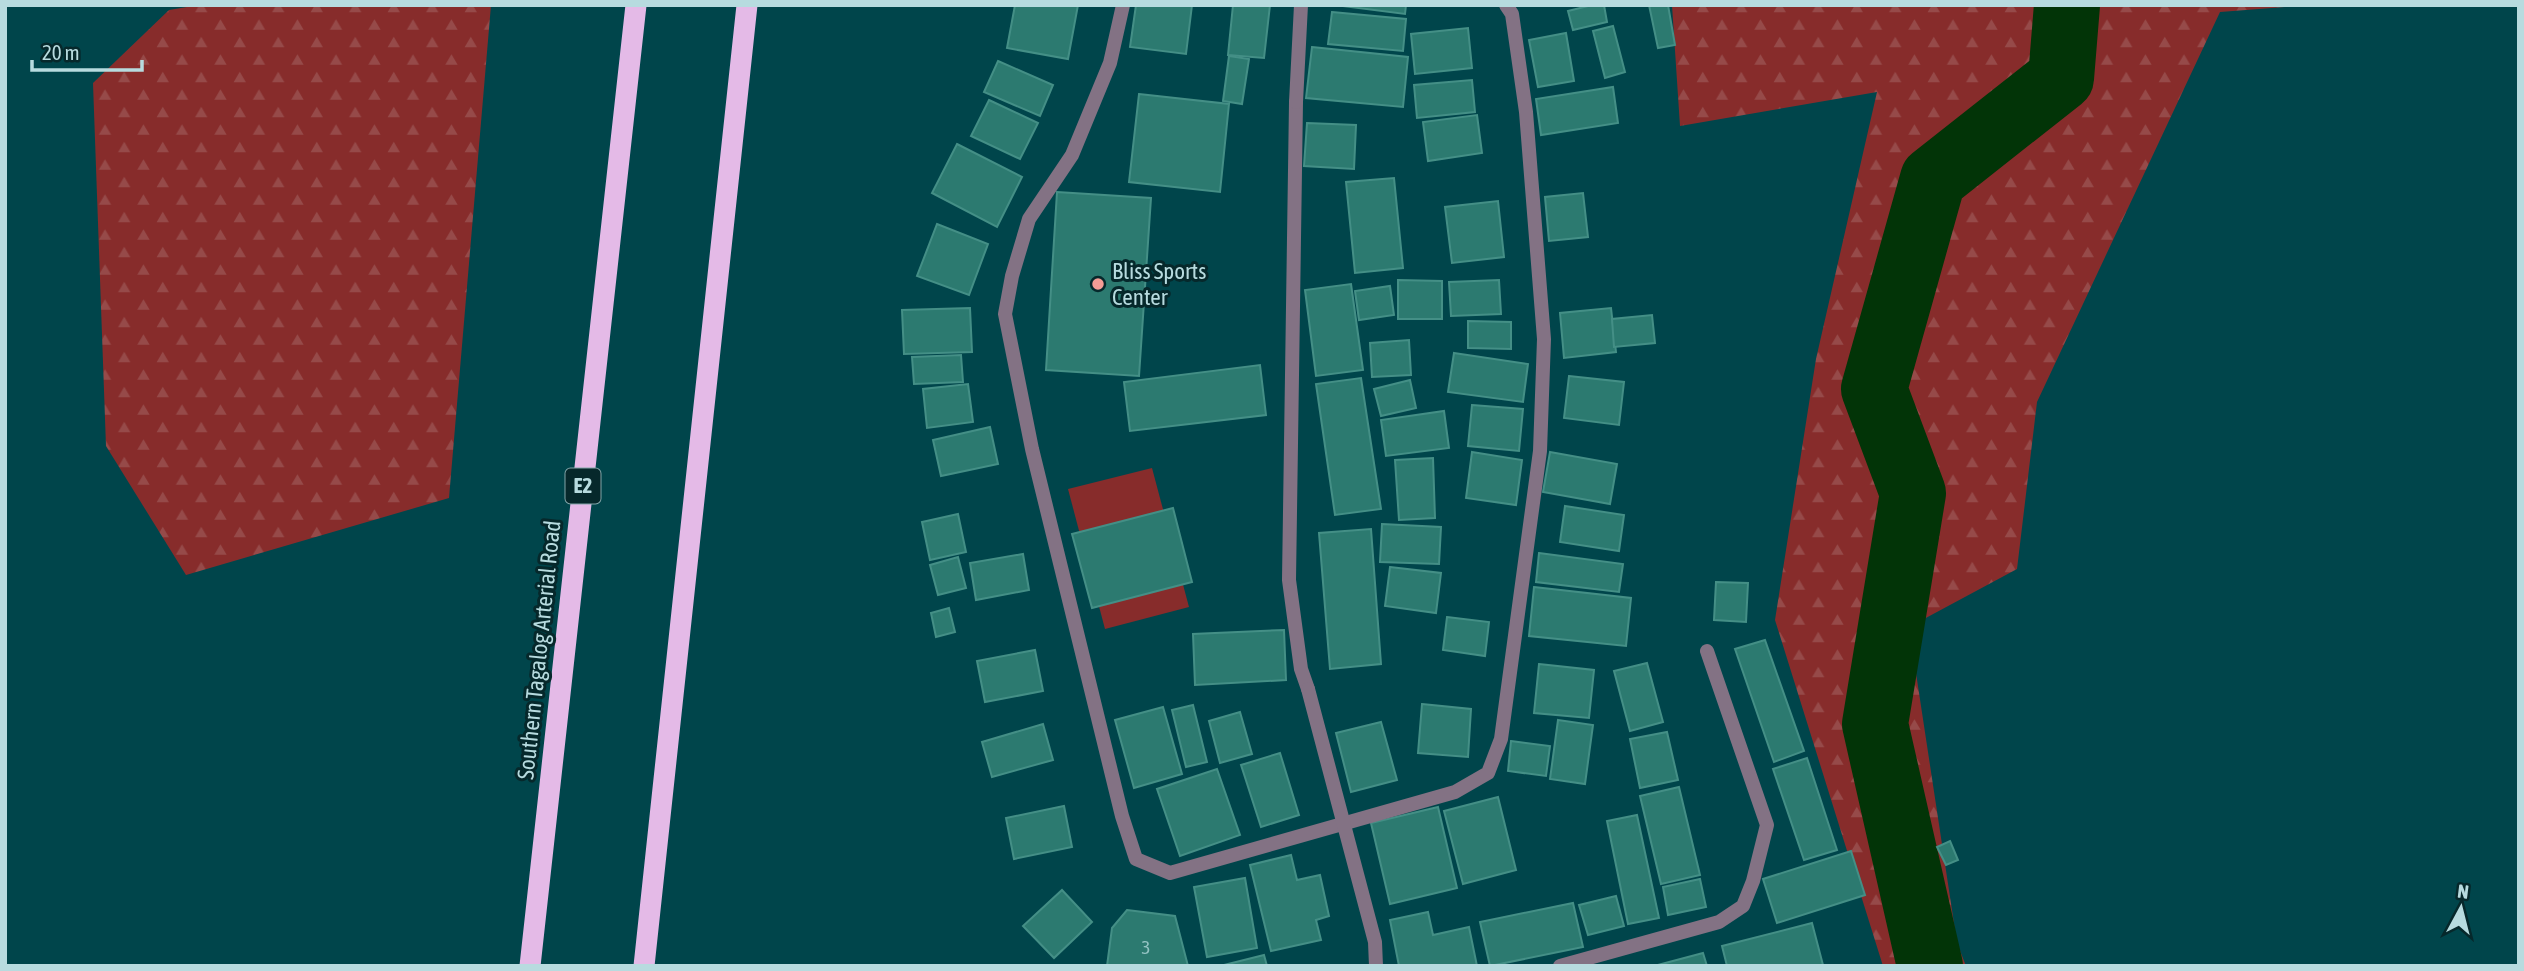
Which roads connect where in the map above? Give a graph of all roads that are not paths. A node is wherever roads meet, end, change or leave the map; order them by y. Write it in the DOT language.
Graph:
graph roads {
  1 [pos="636,5"];
  2 [pos="747,5"];
  3 [pos="1124,5"];
  4 [pos="1301,5"];
  5 [pos="1506,5"];
  6 [pos="1707,651"];
  7 [pos="1345,823"];
  8 [pos="530,966"];
  9 [pos="644,966"];
  10 [pos="1376,966"];
  11 [pos="1560,966"];
  1 -- 8 [label="highway, Southern Tagalog Arterial Road / E2"];
  2 -- 9 [label="highway"];
  3 -- 7 [label="street"];
  4 -- 7 [label="street"];
  5 -- 7 [label="street"];
  6 -- 11 [label="street"];
  7 -- 10 [label="street"];
}
